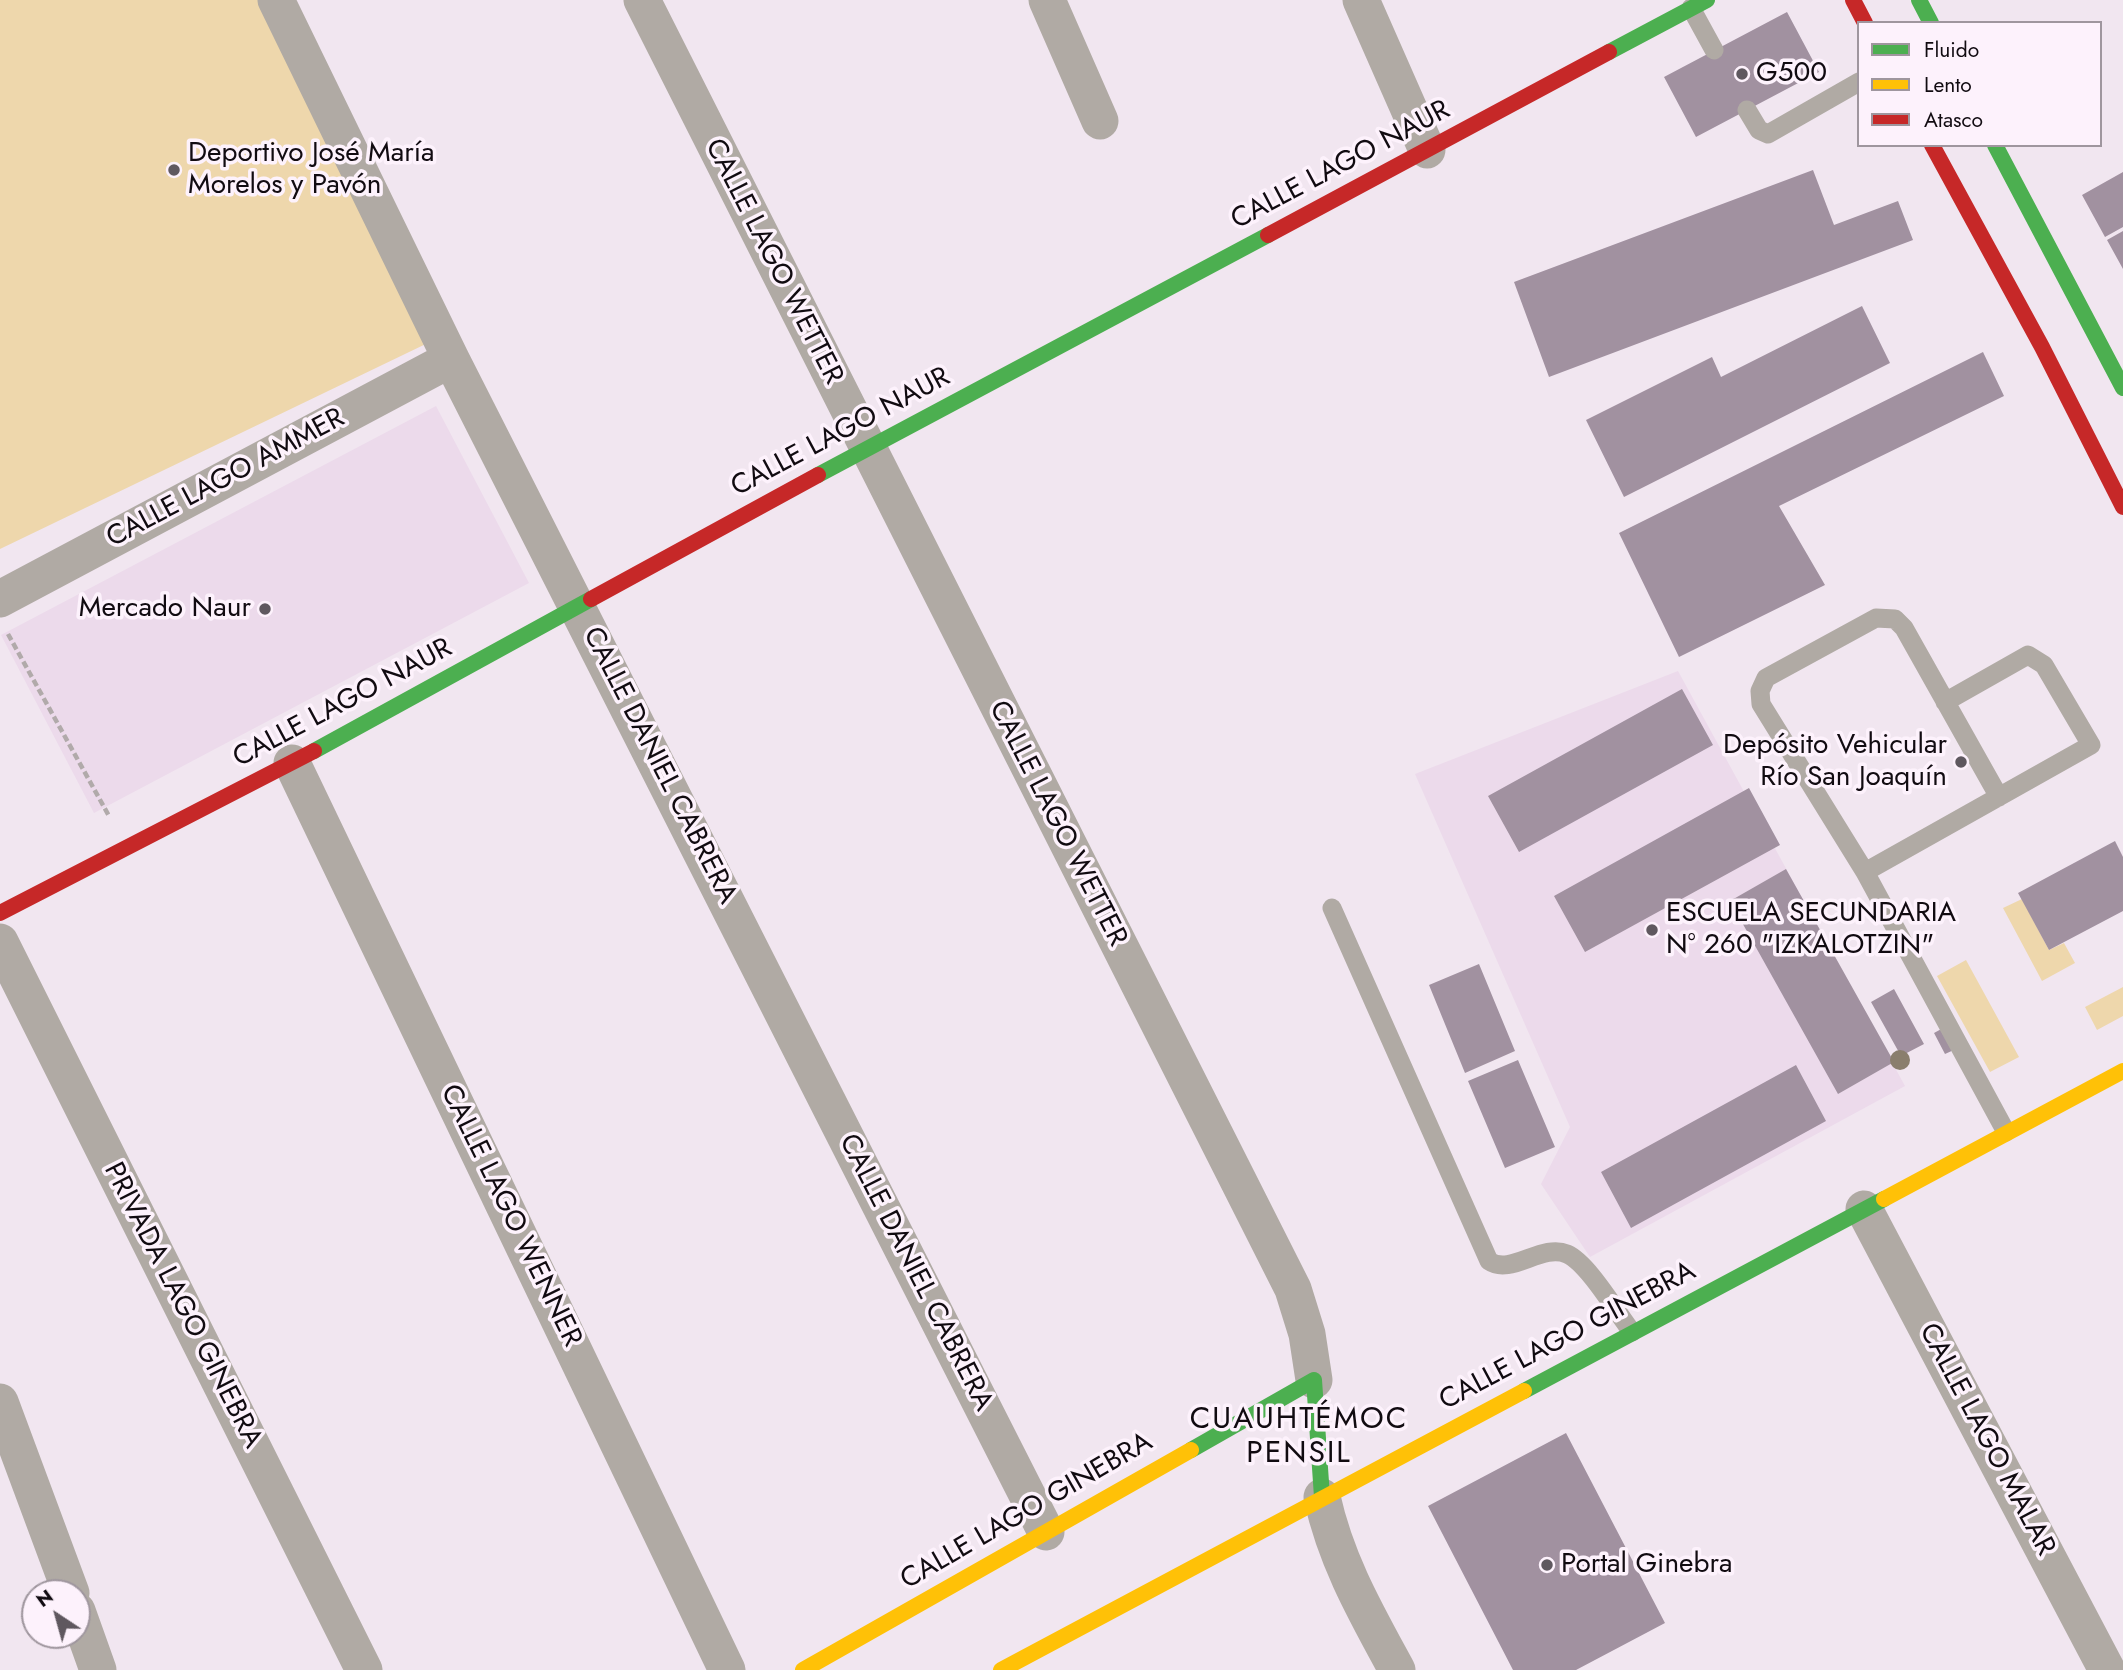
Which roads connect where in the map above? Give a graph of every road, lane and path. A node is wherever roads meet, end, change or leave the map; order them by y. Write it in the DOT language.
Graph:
graph roads {
  1 [pos="276,0"];
  2 [pos="642,0"];
  3 [pos="1046,0"];
  4 [pos="1361,0"];
  5 [pos="1853,0"];
  6 [pos="1919,0"];
  7 [pos="1699,4"];
  8 [pos="1864,21"];
  9 [pos="1930,21"];
  10 [pos="1714,50"];
  11 [pos="1857,83"];
  12 [pos="1747,110"];
  13 [pos="1100,121"];
  14 [pos="1932,147"];
  15 [pos="1996,147"];
  16 [pos="1427,150"];
  17 [pos="451,359"];
  18 [pos="2123,388"];
  19 [pos="866,449"];
  20 [pos="2123,507"];
  21 [pos="579,606"];
  22 [pos="1,612"];
  23 [pos="1945,702"];
  24 [pos="292,763"];
  25 [pos="1999,797"];
  26 [pos="127,848"];
  27 [pos="1865,872"];
  28 [pos="1332,908"];
  29 [pos="0,913"];
  30 [pos="0,942"];
  31 [pos="2123,1070"];
  32 [pos="2006,1132"];
  33 [pos="1864,1209"];
  34 [pos="1632,1332"];
  35 [pos="1314,1380"];
  36 [pos="0,1402"];
  37 [pos="1322,1497"];
  38 [pos="1046,1532"];
  39 [pos="66,1579"];
  40 [pos="91,1649"];
  41 [pos="98,1670"];
  42 [pos="364,1670"];
  43 [pos="727,1670"];
  44 [pos="803,1670"];
  45 [pos="1001,1670"];
  46 [pos="1397,1670"];
  47 [pos="2108,1670"];
  1 -- 17 [label="street, CALLE DANIEL CABRERA"];
  2 -- 19 [label="street, CALLE LAGO WETTER"];
  3 -- 13 [label="street"];
  4 -- 16 [label="street"];
  5 -- 8 [label="street"];
  6 -- 9 [label="street"];
  7 -- 10 [label="lane"];
  7 -- 16 [label="street, CALLE LAGO NAUR"];
  11 -- 12 [label="lane"];
  14 -- 20 [label="street"];
  15 -- 18 [label="street"];
  16 -- 19 [label="street, CALLE LAGO NAUR"];
  17 -- 21 [label="street, CALLE DANIEL CABRERA"];
  17 -- 22 [label="street, CALLE LAGO AMMER"];
  19 -- 21 [label="street, CALLE LAGO NAUR"];
  19 -- 35 [label="street, CALLE LAGO WETTER"];
  21 -- 24 [label="street, CALLE LAGO NAUR"];
  21 -- 38 [label="street, CALLE DANIEL CABRERA"];
  22 -- 26 [label="path"];
  23 -- 25 [label="lane"];
  23 -- 25 [label="lane"];
  23 -- 27 [label="lane"];
  24 -- 26 [label="street, CALLE LAGO NAUR"];
  24 -- 43 [label="street, CALLE LAGO WENNER"];
  25 -- 27 [label="lane"];
  26 -- 29 [label="street, CALLE LAGO NAUR"];
  27 -- 32 [label="lane"];
  28 -- 34 [label="lane"];
  30 -- 42 [label="street, PRIVADA LAGO GINEBRA"];
  31 -- 32 [label="street, CALLE LAGO GINEBRA"];
  32 -- 33 [label="street, CALLE LAGO GINEBRA"];
  33 -- 34 [label="street, CALLE LAGO GINEBRA"];
  33 -- 47 [label="street, CALLE LAGO MALAR"];
  34 -- 37 [label="street, CALLE LAGO GINEBRA"];
  35 -- 37 [label="street, CALLE LAGO WETTER"];
  35 -- 38 [label="street, CALLE LAGO GINEBRA"];
  36 -- 39 [label="street"];
  37 -- 45 [label="street, CALLE LAGO GINEBRA"];
  37 -- 46 [label="street, CALLE LAGO WETTER"];
  38 -- 44 [label="street, CALLE LAGO GINEBRA"];
  40 -- 41 [label="street"];
}
